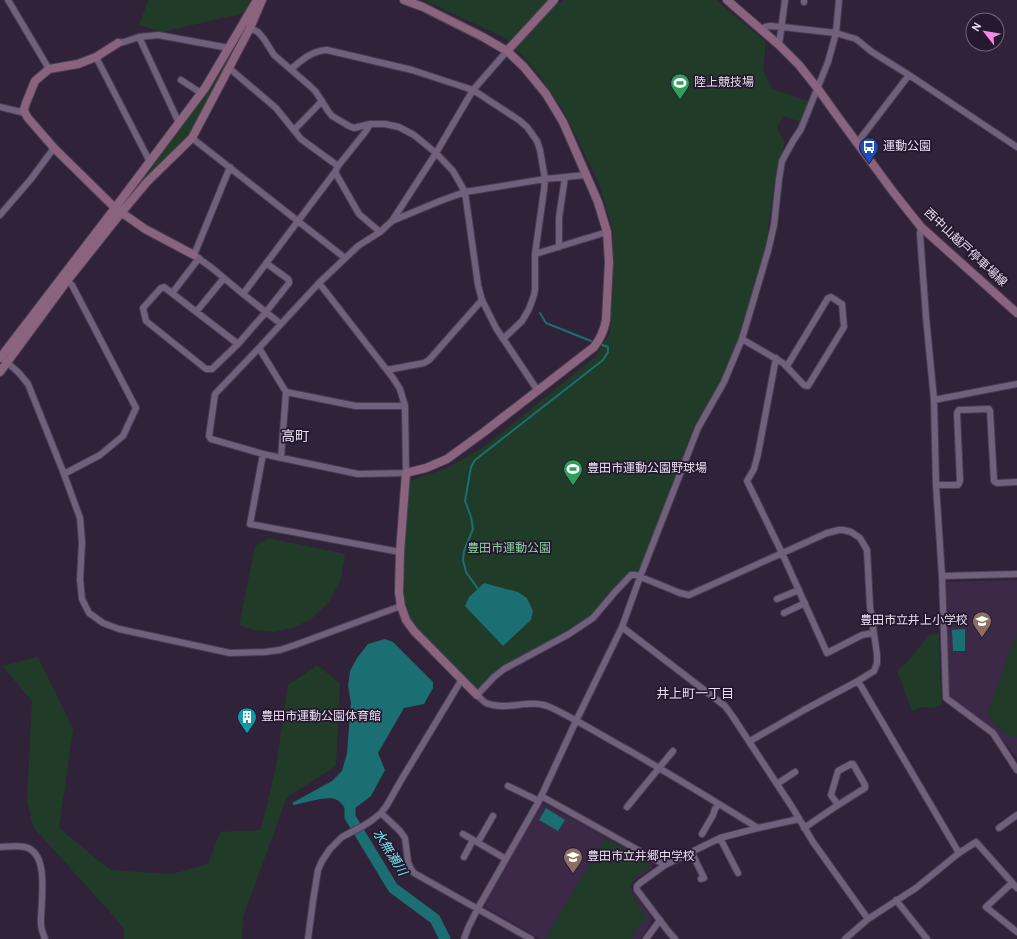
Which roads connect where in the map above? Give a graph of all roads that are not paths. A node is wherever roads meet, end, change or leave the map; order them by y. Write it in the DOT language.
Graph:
graph roads {
  1 [pos="8,0"];
  2 [pos="257,0"];
  3 [pos="262,0"];
  4 [pos="404,0"];
  5 [pos="554,0"];
  6 [pos="727,0"];
  7 [pos="785,0"];
  8 [pos="839,0"];
  9 [pos="782,27"];
  10 [pos="250,28"];
  11 [pos="763,30"];
  12 [pos="836,33"];
  13 [pos="139,37"];
  14 [pos="118,43"];
  15 [pos="779,45"];
  16 [pos="229,48"];
  17 [pos="507,51"];
  18 [pos="96,57"];
  19 [pos="229,68"];
  20 [pos="49,69"];
  21 [pos="291,69"];
  22 [pos="909,75"];
  23 [pos="181,80"];
  24 [pos="818,89"];
  25 [pos="473,90"];
  26 [pos="201,93"];
  27 [pos="322,101"];
  28 [pos="0,107"];
  29 [pos="25,113"];
  30 [pos="179,123"];
  31 [pos="370,124"];
  32 [pos="294,130"];
  33 [pos="192,138"];
  34 [pos="857,143"];
  35 [pos="1017,147"];
  36 [pos="54,148"];
  37 [pos="436,153"];
  38 [pos="150,162"];
  39 [pos="230,167"];
  40 [pos="336,169"];
  41 [pos="586,175"];
  42 [pos="565,177"];
  43 [pos="545,179"];
  44 [pos="465,192"];
  45 [pos="118,210"];
  46 [pos="0,215"];
  47 [pos="298,221"];
  48 [pos="392,222"];
  49 [pos="922,226"];
  50 [pos="380,232"];
  51 [pos="607,232"];
  52 [pos="559,247"];
  53 [pos="535,254"];
  54 [pos="197,256"];
  55 [pos="345,258"];
  56 [pos="266,263"];
  57 [pos="224,278"];
  58 [pos="67,282"];
  59 [pos="319,283"];
  60 [pos="173,292"];
  61 [pos="243,294"];
  62 [pos="482,300"];
  63 [pos="196,312"];
  64 [pos="266,312"];
  65 [pos="1017,313"];
  66 [pos="281,324"];
  67 [pos="503,339"];
  68 [pos="742,339"];
  69 [pos="238,344"];
  70 [pos="260,348"];
  71 [pos="2,358"];
  72 [pos="776,358"];
  73 [pos="788,366"];
  74 [pos="387,370"];
  75 [pos="0,372"];
  76 [pos="1017,384"];
  77 [pos="538,391"];
  78 [pos="286,392"];
  79 [pos="934,400"];
  80 [pos="405,406"];
  81 [pos="263,454"];
  82 [pos="281,458"];
  83 [pos="64,474"];
  84 [pos="406,474"];
  85 [pos="1017,482"];
  86 [pos="936,485"];
  87 [pos="400,552"];
  88 [pos="782,554"];
  89 [pos="1017,574"];
  90 [pos="942,576"];
  91 [pos="640,577"];
  92 [pos="799,590"];
  93 [pos="777,599"];
  94 [pos="805,603"];
  95 [pos="401,606"];
  96 [pos="784,613"];
  97 [pos="622,627"];
  98 [pos="873,632"];
  99 [pos="462,679"];
  100 [pos="858,681"];
  101 [pos="477,695"];
  102 [pos="576,720"];
  103 [pos="750,741"];
  104 [pos="673,751"];
  105 [pos="658,768"];
  106 [pos="1017,770"];
  107 [pos="796,772"];
  108 [pos="776,784"];
  109 [pos="508,786"];
  110 [pos="540,798"];
  111 [pos="719,804"];
  112 [pos="838,805"];
  113 [pos="627,807"];
  114 [pos="380,813"];
  115 [pos="1017,815"];
  116 [pos="493,816"];
  117 [pos="799,819"];
  118 [pos="758,828"];
  119 [pos="804,828"];
  120 [pos="999,828"];
  121 [pos="464,834"];
  122 [pos="702,834"];
  123 [pos="720,838"];
  124 [pos="475,841"];
  125 [pos="0,847"];
  126 [pos="692,853"];
  127 [pos="959,853"];
  128 [pos="464,857"];
  129 [pos="506,859"];
  130 [pos="665,866"];
  131 [pos="738,873"];
  132 [pos="701,880"];
  133 [pos="1015,886"];
  134 [pos="896,900"];
  135 [pos="478,908"];
  136 [pos="868,919"];
  137 [pos="660,920"];
  138 [pos="1017,932"];
  139 [pos="45,939"];
  140 [pos="308,939"];
  141 [pos="464,939"];
  142 [pos="531,939"];
  143 [pos="646,939"];
  144 [pos="675,939"];
  145 [pos="845,939"];
  146 [pos="927,939"];
  1 -- 20 [label="street"];
  2 -- 16 [label="street"];
  3 -- 10 [label="street"];
  4 -- 17 [label="street"];
  5 -- 17 [label="street"];
  6 -- 11 [label="street, 西中山越戸停車場線"];
  7 -- 9 [label="street"];
  8 -- 12 [label="street"];
  9 -- 11 [label="street"];
  9 -- 12 [label="street"];
  9 -- 15 [label="street"];
  10 -- 19 [label="street"];
  10 -- 21 [label="street"];
  11 -- 15 [label="street, 西中山越戸停車場線"];
  12 -- 22 [label="street"];
  12 -- 24 [label="street"];
  13 -- 14 [label="street"];
  13 -- 16 [label="street"];
  13 -- 30 [label="street"];
  14 -- 18 [label="street"];
  15 -- 24 [label="street, 西中山越戸停車場線"];
  16 -- 26 [label="street"];
  17 -- 25 [label="street"];
  17 -- 41 [label="street"];
  18 -- 20 [label="street"];
  18 -- 38 [label="street"];
  19 -- 32 [label="street"];
  19 -- 33 [label="street"];
  20 -- 29 [label="street"];
  21 -- 25 [label="street"];
  21 -- 27 [label="street"];
  22 -- 34 [label="street"];
  22 -- 35 [label="street"];
  23 -- 26 [label="street"];
  24 -- 34 [label="street, 西中山越戸停車場線"];
  24 -- 68 [label="street"];
  25 -- 37 [label="street"];
  25 -- 43 [label="street"];
  26 -- 30 [label="street"];
  27 -- 31 [label="street"];
  27 -- 32 [label="street"];
  28 -- 29 [label="street"];
  29 -- 36 [label="street"];
  30 -- 38 [label="street"];
  31 -- 37 [label="street"];
  31 -- 40 [label="street"];
  32 -- 40 [label="street"];
  33 -- 39 [label="street"];
  33 -- 45 [label="street"];
  34 -- 49 [label="street, 西中山越戸停車場線"];
  36 -- 45 [label="street"];
  36 -- 46 [label="street"];
  37 -- 44 [label="street"];
  37 -- 48 [label="street"];
  38 -- 45 [label="street"];
  39 -- 47 [label="street"];
  39 -- 54 [label="street"];
  40 -- 47 [label="street"];
  40 -- 50 [label="street"];
  41 -- 42 [label="street"];
  41 -- 51 [label="street"];
  42 -- 43 [label="street"];
  42 -- 52 [label="street"];
  43 -- 44 [label="street"];
  43 -- 53 [label="street"];
  44 -- 48 [label="street"];
  44 -- 62 [label="street"];
  45 -- 54 [label="street"];
  45 -- 58 [label="street"];
  45 -- 71 [label="street"];
  47 -- 55 [label="street"];
  47 -- 56 [label="street"];
  48 -- 50 [label="street"];
  49 -- 65 [label="street, 西中山越戸停車場線"];
  49 -- 79 [label="street"];
  50 -- 55 [label="street"];
  51 -- 52 [label="street"];
  51 -- 77 [label="street"];
  52 -- 53 [label="street"];
  53 -- 67 [label="street"];
  54 -- 57 [label="street"];
  54 -- 60 [label="street"];
  55 -- 59 [label="street"];
  56 -- 61 [label="street"];
  56 -- 64 [label="street"];
  57 -- 61 [label="street"];
  57 -- 63 [label="street"];
  58 -- 71 [label="street"];
  58 -- 83 [label="street"];
  59 -- 66 [label="street"];
  59 -- 74 [label="street"];
  60 -- 63 [label="street"];
  60 -- 69 [label="street"];
  61 -- 64 [label="street"];
  62 -- 67 [label="street"];
  62 -- 74 [label="street"];
  63 -- 69 [label="street"];
  64 -- 66 [label="street"];
  64 -- 69 [label="street"];
  66 -- 70 [label="street"];
  67 -- 77 [label="street"];
  68 -- 72 [label="street"];
  68 -- 91 [label="street"];
  70 -- 78 [label="street"];
  70 -- 81 [label="street"];
  71 -- 75 [label="street"];
  71 -- 83 [label="street"];
  72 -- 73 [label="street"];
  72 -- 88 [label="street"];
  73 -- 73 [label="street"];
  74 -- 80 [label="street"];
  76 -- 79 [label="street"];
  77 -- 84 [label="street"];
  78 -- 80 [label="street"];
  78 -- 82 [label="street"];
  79 -- 86 [label="street"];
  80 -- 84 [label="street"];
  81 -- 82 [label="street"];
  81 -- 87 [label="street"];
  82 -- 84 [label="street"];
  83 -- 95 [label="street"];
  84 -- 87 [label="street"];
  85 -- 86 [label="street"];
  86 -- 90 [label="street"];
  87 -- 95 [label="street"];
  88 -- 91 [label="street"];
  88 -- 92 [label="street"];
  88 -- 98 [label="street"];
  89 -- 90 [label="street"];
  90 -- 106 [label="street"];
  91 -- 97 [label="street"];
  91 -- 101 [label="street"];
  92 -- 93 [label="street"];
  92 -- 94 [label="street"];
  94 -- 96 [label="street"];
  94 -- 98 [label="street"];
  95 -- 99 [label="street"];
  97 -- 102 [label="street"];
  97 -- 103 [label="street"];
  98 -- 100 [label="street"];
  99 -- 101 [label="street"];
  99 -- 114 [label="street"];
  100 -- 103 [label="street"];
  100 -- 127 [label="street"];
  101 -- 102 [label="street"];
  102 -- 105 [label="street"];
  102 -- 110 [label="street"];
  103 -- 108 [label="street"];
  104 -- 105 [label="street"];
  105 -- 111 [label="street"];
  105 -- 113 [label="street"];
  107 -- 108 [label="street"];
  108 -- 117 [label="street"];
  109 -- 110 [label="street"];
  110 -- 129 [label="street"];
  110 -- 130 [label="street"];
  111 -- 118 [label="street"];
  111 -- 122 [label="street"];
  112 -- 112 [label="street"];
  112 -- 119 [label="street"];
  114 -- 135 [label="street"];
  114 -- 140 [label="street"];
  115 -- 120 [label="street"];
  116 -- 124 [label="street"];
  117 -- 118 [label="street"];
  117 -- 119 [label="street"];
  118 -- 123 [label="street"];
  119 -- 136 [label="street"];
  121 -- 124 [label="street"];
  123 -- 126 [label="street"];
  123 -- 131 [label="street"];
  124 -- 128 [label="street"];
  124 -- 129 [label="street"];
  125 -- 139 [label="street"];
  126 -- 130 [label="street"];
  126 -- 132 [label="street"];
  127 -- 133 [label="street"];
  127 -- 134 [label="street"];
  129 -- 135 [label="street"];
  130 -- 137 [label="street"];
  133 -- 138 [label="street"];
  134 -- 136 [label="street"];
  134 -- 146 [label="street"];
  135 -- 141 [label="street"];
  135 -- 142 [label="street"];
  136 -- 145 [label="street"];
  137 -- 143 [label="street"];
  137 -- 144 [label="street"];
}
